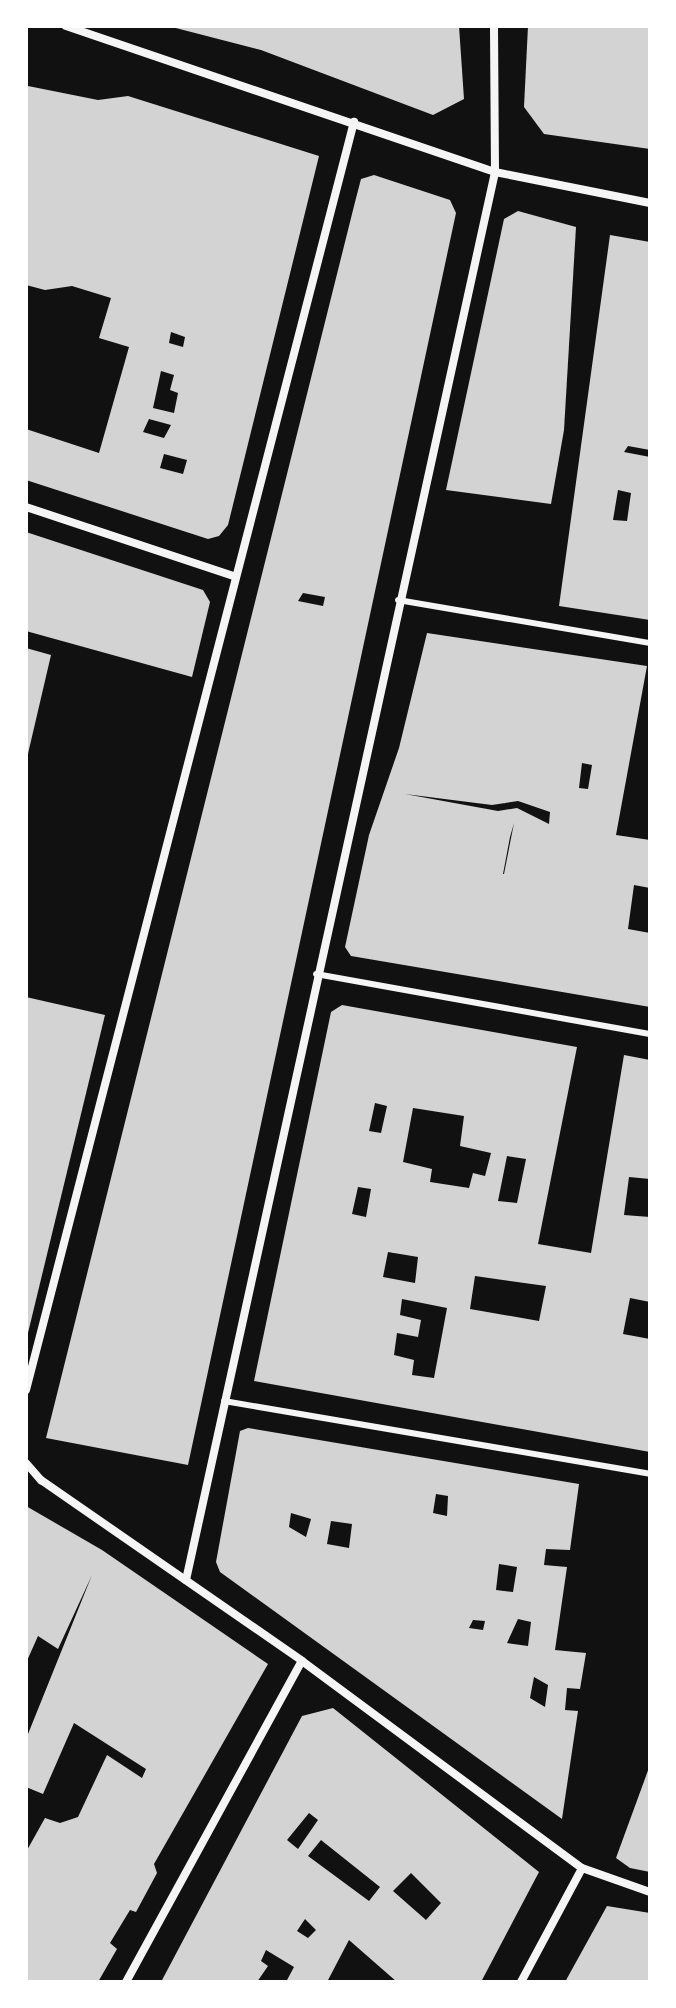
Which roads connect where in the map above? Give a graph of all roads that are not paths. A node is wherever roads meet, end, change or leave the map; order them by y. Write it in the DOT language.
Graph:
graph roads {
  1 [pos="66,26"];
  2 [pos="494,26"];
  3 [pos="354,122"];
  4 [pos="495,172"];
  5 [pos="650,203"];
  6 [pos="26,507"];
  7 [pos="236,577"];
  8 [pos="398,600"];
  9 [pos="650,643"];
  10 [pos="316,974"];
  11 [pos="650,1034"];
  12 [pos="26,1390"];
  13 [pos="223,1401"];
  14 [pos="26,1463"];
  15 [pos="650,1474"];
  16 [pos="186,1580"];
  17 [pos="302,1661"];
  18 [pos="582,1868"];
  19 [pos="650,1892"];
  20 [pos="126,1982"];
  21 [pos="521,1982"];
  1 -- 3 [label="street"];
  2 -- 4 [label="street"];
  3 -- 4 [label="street"];
  3 -- 7 [label="street"];
  4 -- 5 [label="street"];
  4 -- 8 [label="street"];
  6 -- 7 [label="street"];
  7 -- 12 [label="street"];
  8 -- 9 [label="lane"];
  8 -- 10 [label="street"];
  10 -- 11 [label="lane"];
  10 -- 13 [label="street"];
  13 -- 15 [label="lane"];
  13 -- 16 [label="street"];
  14 -- 16 [label="street"];
  16 -- 17 [label="street"];
  17 -- 18 [label="street"];
  17 -- 20 [label="street"];
  18 -- 19 [label="street"];
  18 -- 21 [label="street"];
}
